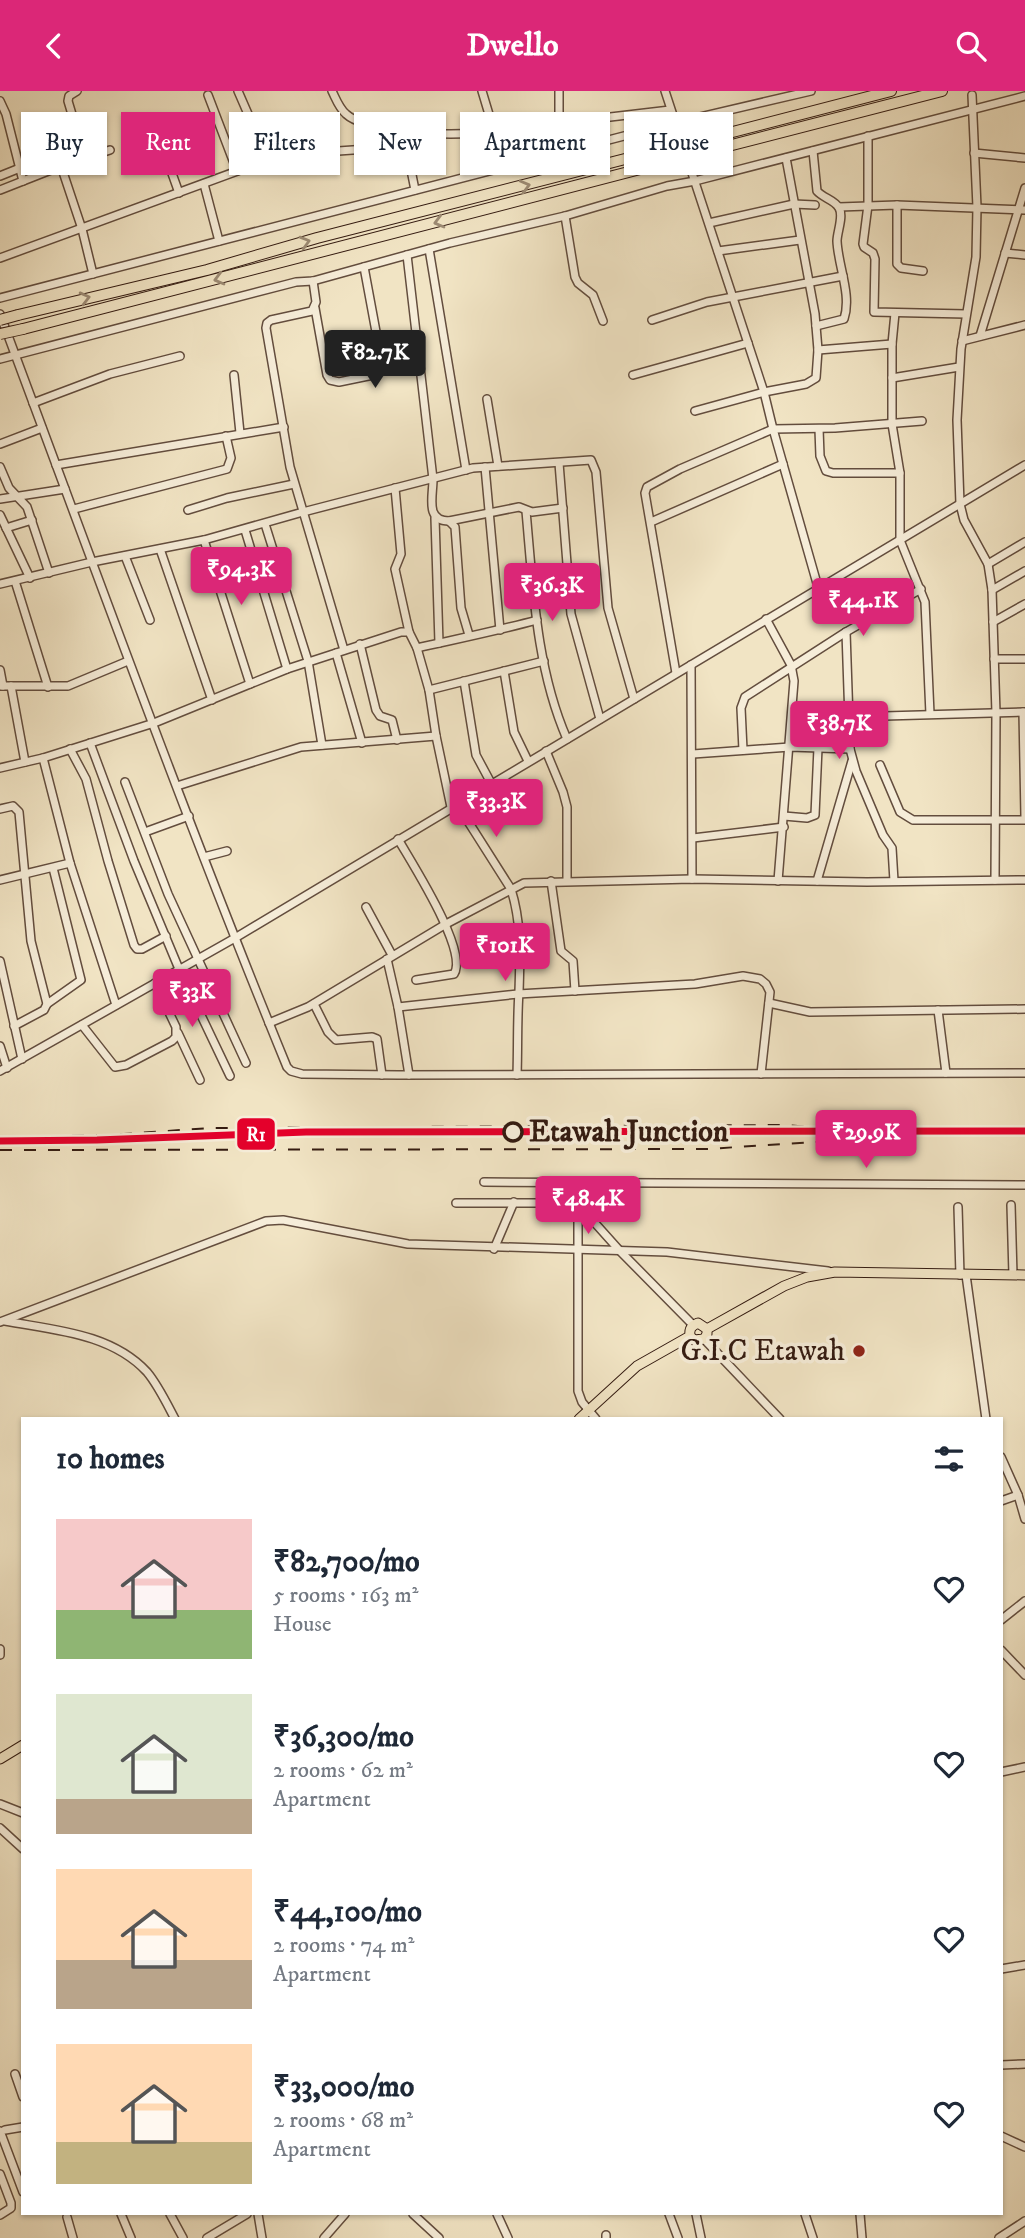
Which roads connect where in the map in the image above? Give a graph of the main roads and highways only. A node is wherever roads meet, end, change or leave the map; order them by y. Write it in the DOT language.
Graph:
graph roads {
  1 [pos="891,91"];
  2 [pos="943,91"];
  3 [pos="0,317"];
  4 [pos="0,334"];
  5 [pos="1025,1275"];
  6 [pos="707,1329"];
  7 [pos="690,1336"];
  8 [pos="581,1417"];
  9 [pos="21,1743"];
  10 [pos="0,1756"];
  3 -- 1 [label="highway, one-way, bridge"];
  2 -- 4 [label="highway, one-way, bridge"];
  5 -- 6 [label="main road"];
  6 -- 7 [label="main road"];
  6 -- 7 [label="main road"];
  7 -- 8 [label="main road"];
  9 -- 10 [label="main road"];
}
